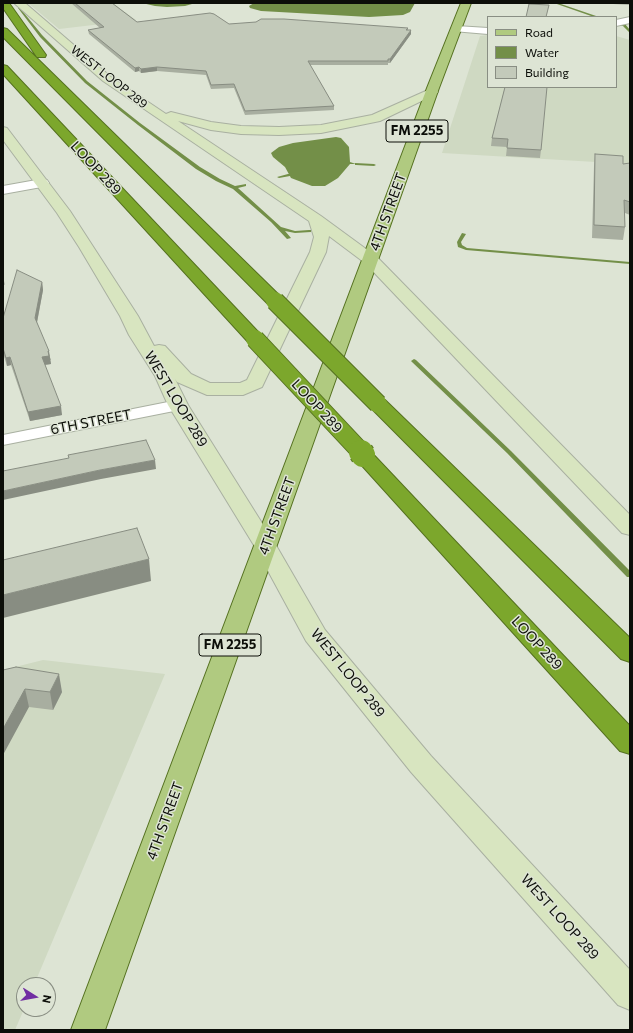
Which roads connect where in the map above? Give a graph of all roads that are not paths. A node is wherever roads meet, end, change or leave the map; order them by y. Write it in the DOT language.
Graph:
graph roads {
  1 [pos="4,3"];
  2 [pos="19,3"];
  3 [pos="466,3"];
  4 [pos="630,20"];
  5 [pos="617,23"];
  6 [pos="456,29"];
  7 [pos="3,31"];
  8 [pos="487,31"];
  9 [pos="3,68"];
  10 [pos="3,75"];
  11 [pos="24,91"];
  12 [pos="432,92"];
  13 [pos="80,107"];
  14 [pos="151,109"];
  15 [pos="3,131"];
  16 [pos="42,183"];
  17 [pos="3,190"];
  18 [pos="316,218"];
  19 [pos="371,260"];
  20 [pos="129,316"];
  21 [pos="178,405"];
  22 [pos="3,440"];
  23 [pos="630,528"];
  24 [pos="266,547"];
  25 [pos="630,653"];
  26 [pos="630,744"];
  27 [pos="630,994"];
  28 [pos="88,1030"];
  1 -- 13 [label="highway"];
  2 -- 14 [label="main road, WEST LOOP 289"];
  3 -- 6 [label="main road, 4TH STREET / FM 2255"];
  4 -- 5 [label="street"];
  6 -- 8 [label="street"];
  6 -- 12 [label="main road, 4TH STREET / FM 2255"];
  7 -- 13 [label="highway"];
  9 -- 11 [label="highway, LOOP 289"];
  10 -- 11 [label="highway"];
  11 -- 26 [label="highway, LOOP 289, bridge"];
  12 -- 14 [label="main road"];
  12 -- 19 [label="main road, 4TH STREET / FM 2255"];
  13 -- 25 [label="highway, bridge"];
  14 -- 18 [label="main road, WEST LOOP 289"];
  15 -- 16 [label="main road, WEST LOOP 289"];
  16 -- 17 [label="street"];
  16 -- 20 [label="main road, WEST LOOP 289"];
  18 -- 19 [label="main road, WEST LOOP 289"];
  18 -- 20 [label="main road"];
  19 -- 23 [label="main road, WEST LOOP 289"];
  19 -- 24 [label="main road, 4TH STREET / FM 2255"];
  20 -- 21 [label="main road, WEST LOOP 289"];
  21 -- 22 [label="street, 6TH STREET"];
  21 -- 24 [label="main road, WEST LOOP 289"];
  24 -- 27 [label="main road, WEST LOOP 289"];
  24 -- 28 [label="main road, 4TH STREET / FM 2255"];
}
